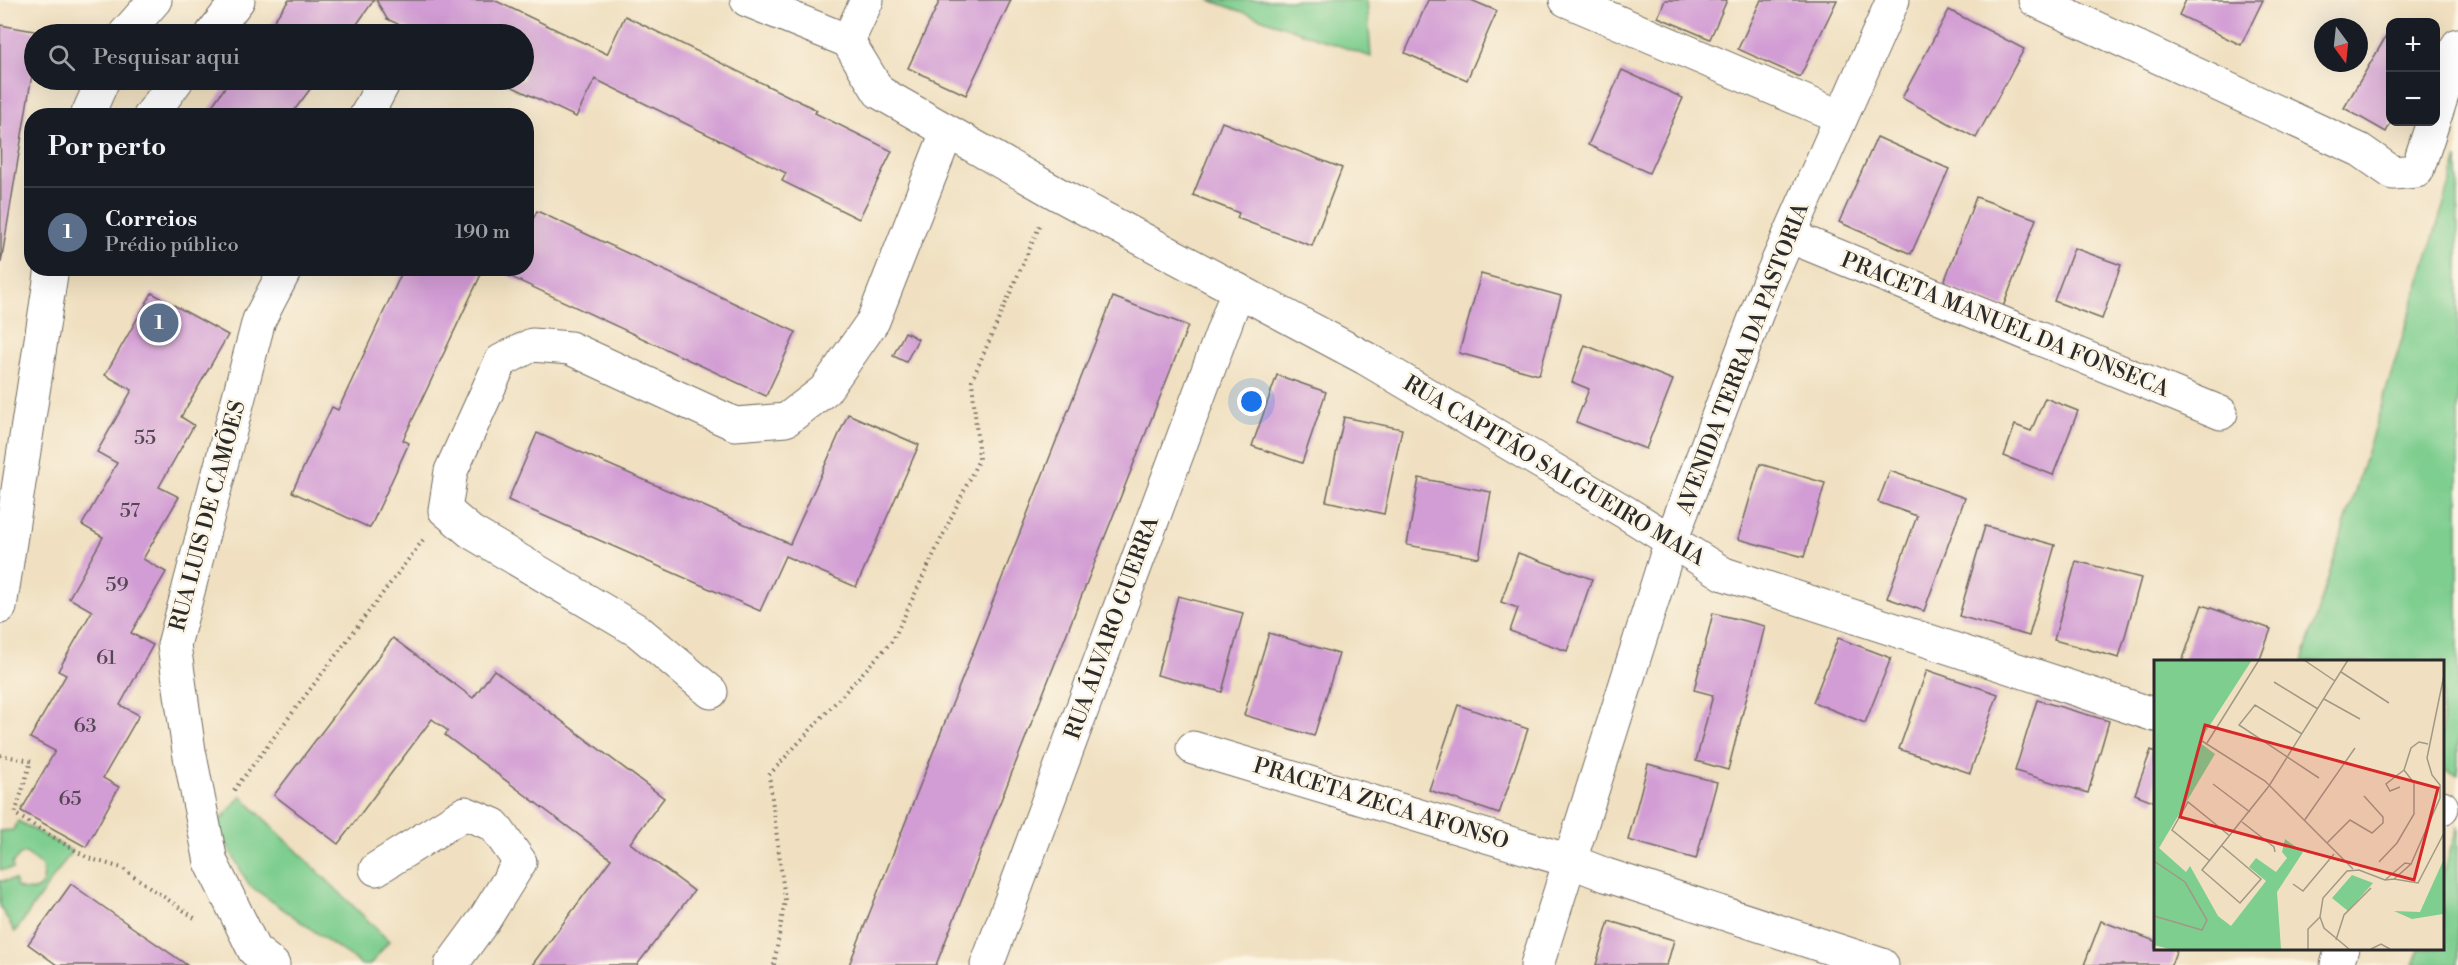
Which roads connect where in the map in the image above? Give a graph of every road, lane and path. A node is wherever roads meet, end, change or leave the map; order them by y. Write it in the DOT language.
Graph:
graph roads {
  1 [pos="155,0"];
  2 [pos="238,0"];
  3 [pos="747,0"];
  4 [pos="867,0"];
  5 [pos="1566,0"];
  6 [pos="1893,0"];
  7 [pos="2035,0"];
  8 [pos="134,24"];
  9 [pos="220,24"];
  10 [pos="848,41"];
  11 [pos="2458,45"];
  12 [pos="99,90"];
  13 [pos="170,90"];
  14 [pos="380,90"];
  15 [pos="2440,101"];
  16 [pos="91,108"];
  17 [pos="156,108"];
  18 [pos="370,108"];
  19 [pos="1841,117"];
  20 [pos="2432,126"];
  21 [pos="947,132"];
  22 [pos="1054,192"];
  23 [pos="1789,236"];
  24 [pos="51,276"];
  25 [pos="282,276"];
  26 [pos="1238,290"];
  27 [pos="2221,413"];
  28 [pos="1671,541"];
  29 [pos="407,561"];
  30 [pos="0,607"];
  31 [pos="711,692"];
  32 [pos="2154,715"];
  33 [pos="1193,748"];
  34 [pos="0,755"];
  35 [pos="245,775"];
  36 [pos="1570,861"];
  37 [pos="376,870"];
  38 [pos="201,922"];
  39 [pos="2341,950"];
  40 [pos="273,965"];
  41 [pos="451,965"];
  42 [pos="774,965"];
  43 [pos="987,965"];
  44 [pos="1537,965"];
  45 [pos="1882,965"];
  46 [pos="2337,965"];
  1 -- 8 [label="street"];
  2 -- 9 [label="street"];
  3 -- 10 [label="street"];
  4 -- 10 [label="street"];
  5 -- 19 [label="street"];
  6 -- 19 [label="street, AVENIDA TERRA DA PASTORIA"];
  7 -- 20 [label="street"];
  10 -- 21 [label="street, RUA CAPITÃO SALGUEIRO MAIA"];
  11 -- 15 [label="street"];
  12 -- 16 [label="street"];
  13 -- 17 [label="street"];
  14 -- 18 [label="street"];
  19 -- 23 [label="street, AVENIDA TERRA DA PASTORIA"];
  21 -- 22 [label="street, RUA CAPITÃO SALGUEIRO MAIA"];
  21 -- 31 [label="street"];
  22 -- 26 [label="street, RUA CAPITÃO SALGUEIRO MAIA"];
  22 -- 42 [label="path"];
  23 -- 27 [label="street, PRACETA MANUEL DA FONSECA"];
  23 -- 28 [label="street, AVENIDA TERRA DA PASTORIA"];
  24 -- 30 [label="street"];
  25 -- 40 [label="street, RUA LUIS DE CAMÕES"];
  26 -- 28 [label="street, RUA CAPITÃO SALGUEIRO MAIA"];
  26 -- 43 [label="street, RUA ÁLVARO GUERRA"];
  28 -- 32 [label="street, RUA CAPITÃO SALGUEIRO MAIA"];
  28 -- 36 [label="street, AVENIDA TERRA DA PASTORIA"];
  29 -- 35 [label="path"];
  33 -- 36 [label="street, PRACETA ZECA AFONSO"];
  34 -- 38 [label="path"];
  36 -- 44 [label="street, AVENIDA TERRA DA PASTORIA"];
  36 -- 45 [label="street, PRACETA ZECA AFONSO"];
  37 -- 41 [label="street"];
  39 -- 46 [label="street"];
}
